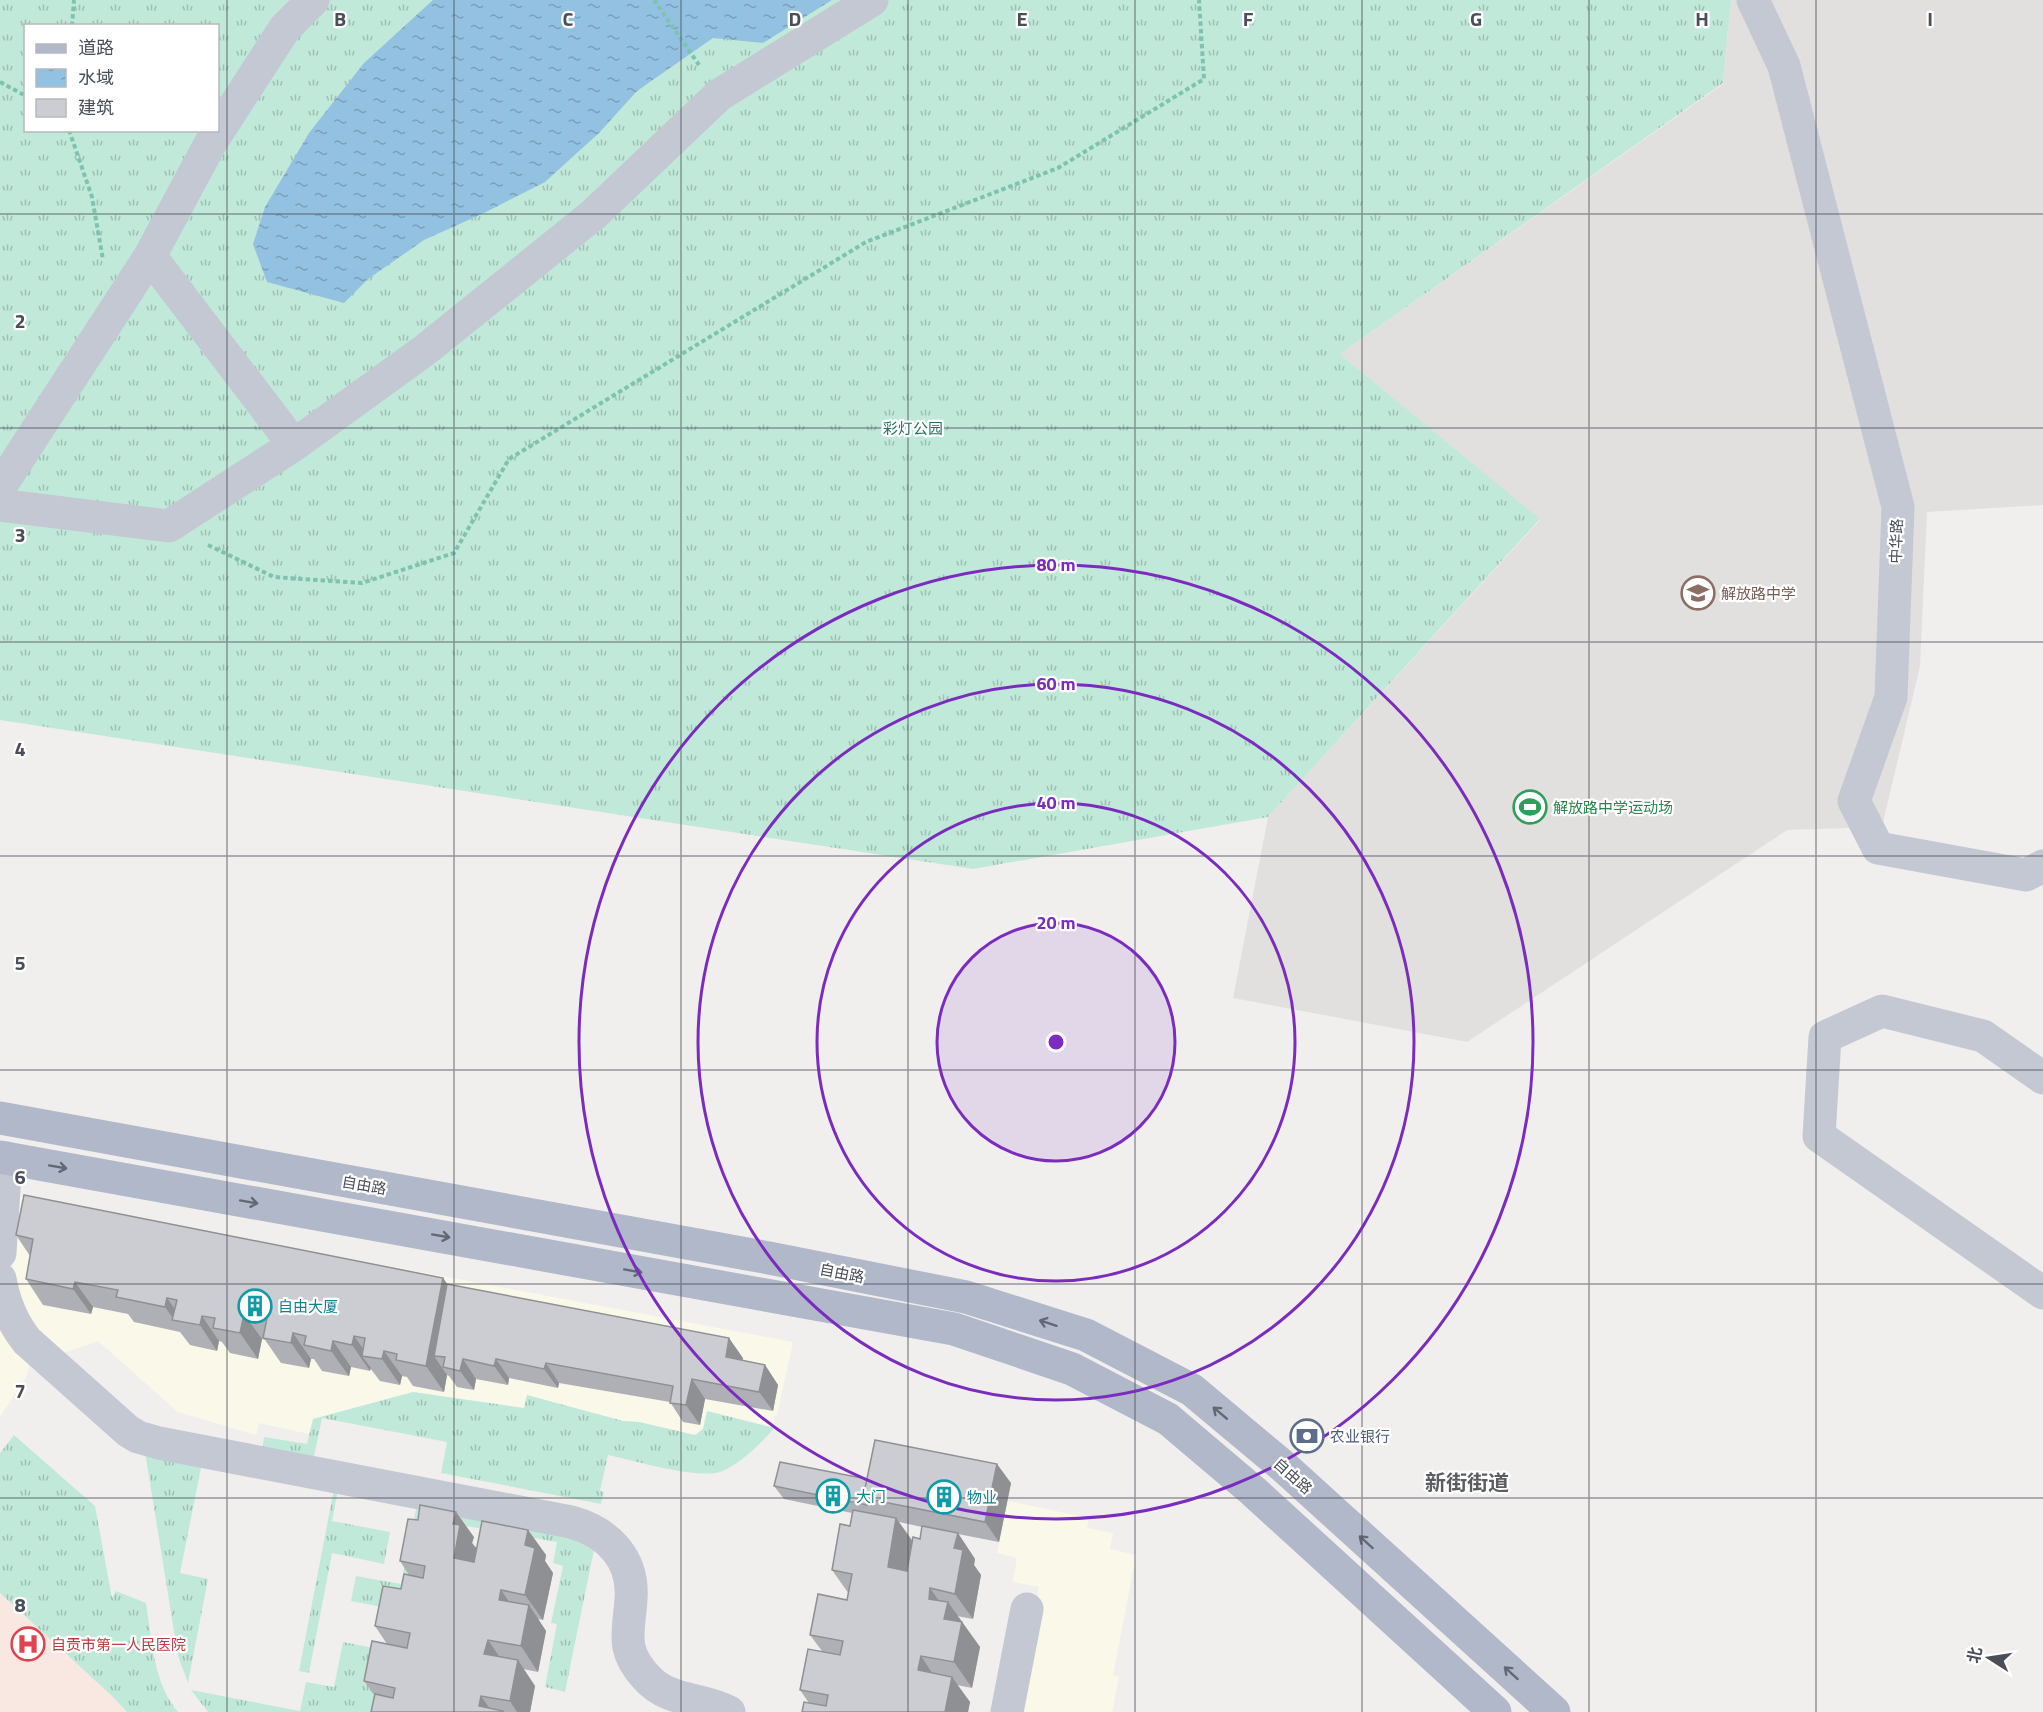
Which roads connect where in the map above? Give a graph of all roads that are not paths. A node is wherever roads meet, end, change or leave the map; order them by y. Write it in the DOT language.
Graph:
graph roads {
  1 [pos="313,0"];
  2 [pos="872,0"];
  3 [pos="1753,0"];
  4 [pos="219,130"];
  5 [pos="218,132"];
  6 [pos="150,256"];
  7 [pos="294,445"];
  8 [pos="0,487"];
  9 [pos="0,505"];
  10 [pos="2037,877"];
  11 [pos="2043,1078"];
  12 [pos="0,1118"];
  13 [pos="3,1157"];
  14 [pos="0,1253"];
  15 [pos="0,1279"];
  16 [pos="2043,1293"];
  17 [pos="1027,1609"];
  18 [pos="729,1712"];
  19 [pos="1007,1712"];
  20 [pos="1495,1712"];
  21 [pos="1554,1712"];
  1 -- 4 [label="street"];
  2 -- 7 [label="street"];
  3 -- 10 [label="street, 中华路"];
  5 -- 6 [label="street"];
  6 -- 7 [label="street"];
  6 -- 8 [label="street"];
  7 -- 9 [label="street"];
  11 -- 16 [label="street"];
  21 -- 12 [label="main road, 自由路, one-way"];
  13 -- 14 [label="street"];
  13 -- 20 [label="main road, one-way"];
  15 -- 18 [label="street"];
  17 -- 19 [label="street"];
}
